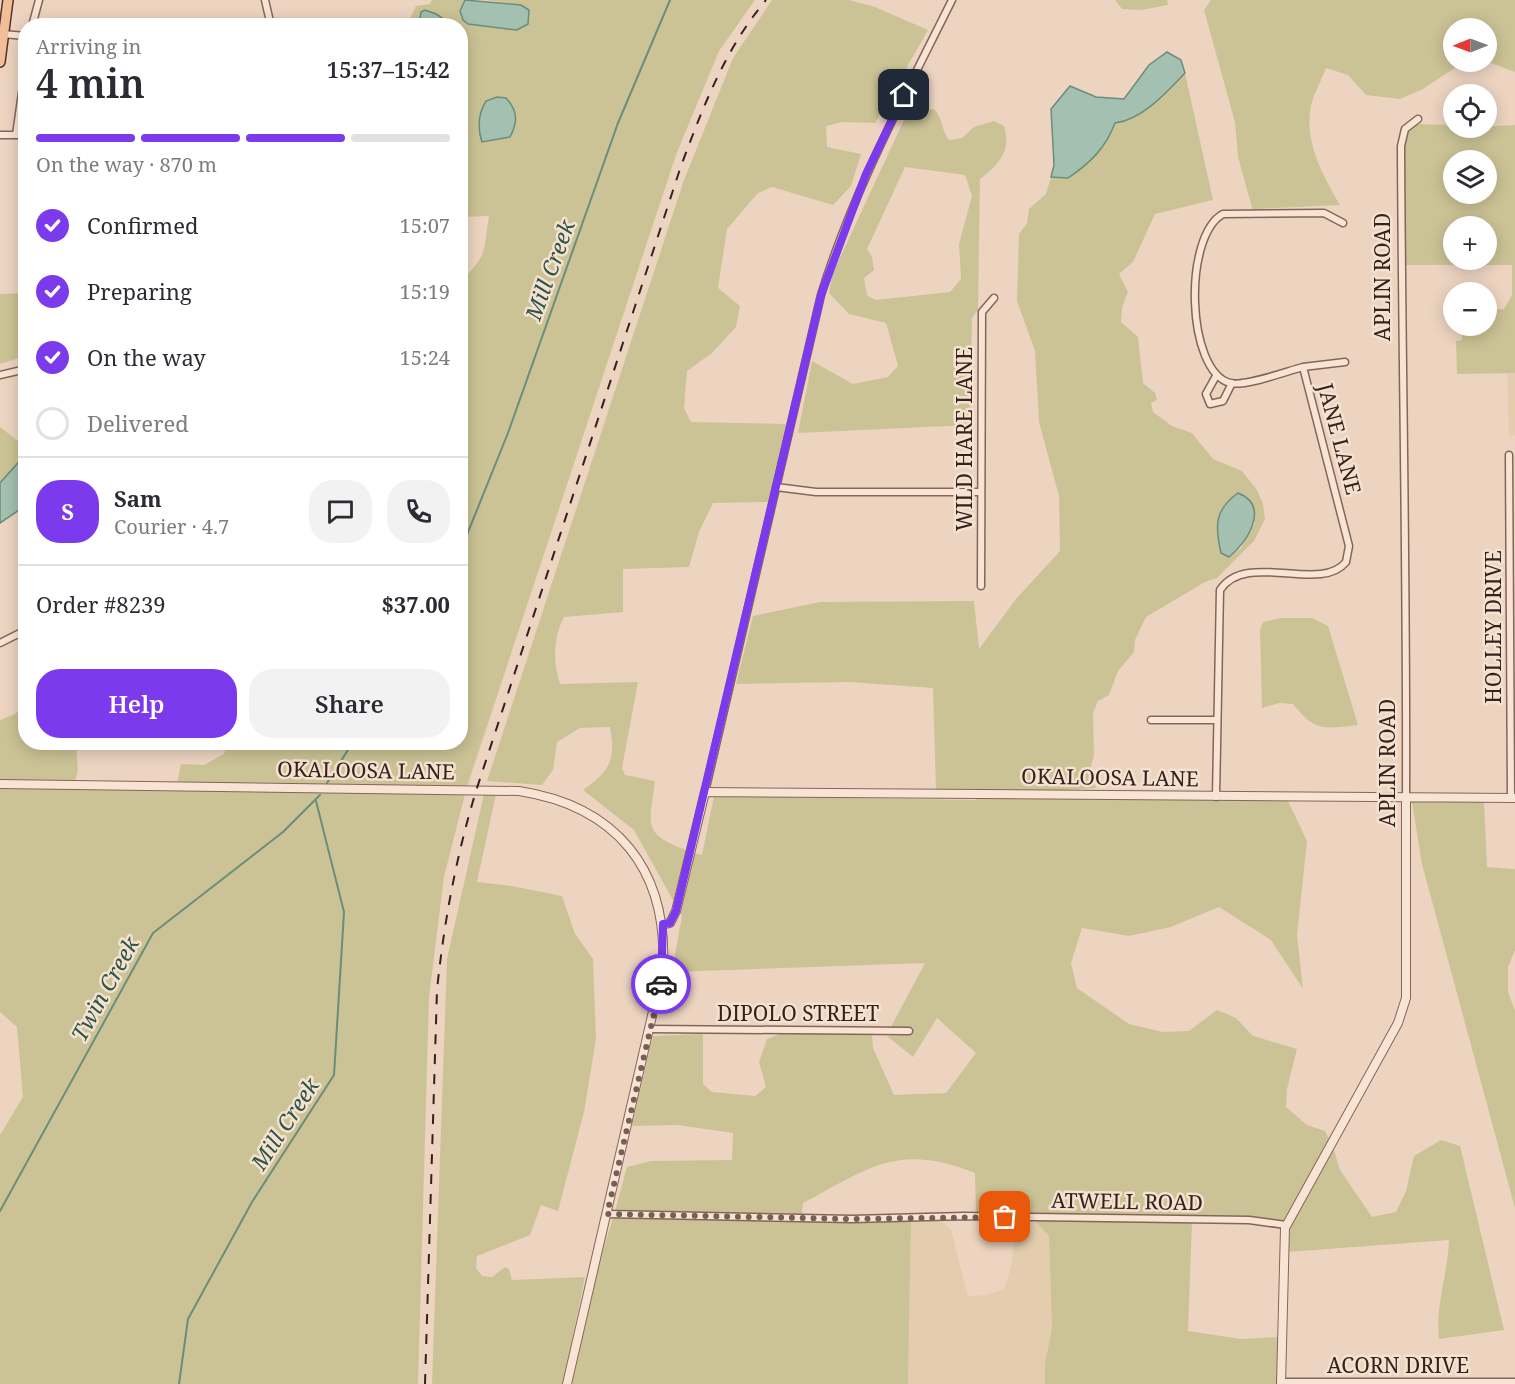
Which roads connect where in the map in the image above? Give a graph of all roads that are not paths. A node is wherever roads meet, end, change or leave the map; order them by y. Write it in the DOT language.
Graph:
graph roads {
  1 [pos="8,0"];
  2 [pos="39,0"];
  3 [pos="266,0"];
  4 [pos="952,0"];
  5 [pos="34,18"];
  6 [pos="269,18"];
  7 [pos="2,34"];
  8 [pos="18,35"];
  9 [pos="0,62"];
  10 [pos="1418,119"];
  11 [pos="18,121"];
  12 [pos="0,135"];
  13 [pos="16,135"];
  14 [pos="1343,223"];
  15 [pos="994,298"];
  16 [pos="1346,362"];
  17 [pos="1303,367"];
  18 [pos="18,371"];
  19 [pos="0,375"];
  20 [pos="1216,376"];
  21 [pos="1232,383"];
  22 [pos="1509,455"];
  23 [pos="776,487"];
  24 [pos="981,492"];
  25 [pos="981,586"];
  26 [pos="18,634"];
  27 [pos="0,643"];
  28 [pos="1151,720"];
  29 [pos="1217,720"];
  30 [pos="0,784"];
  31 [pos="705,792"];
  32 [pos="1216,797"];
  33 [pos="1406,798"];
  34 [pos="1513,798"];
  35 [pos="663,924"];
  36 [pos="650,1029"];
  37 [pos="909,1031"];
  38 [pos="607,1214"];
  39 [pos="1286,1225"];
  40 [pos="1515,1382"];
  41 [pos="1281,1383"];
  42 [pos="567,1384"];
  1 -- 7 [label="main road"];
  2 -- 5 [label="street"];
  3 -- 6 [label="street"];
  4 -- 23 [label="street"];
  7 -- 8 [label="street"];
  7 -- 9 [label="main road"];
  10 -- 33 [label="street, APLIN ROAD"];
  11 -- 13 [label="street"];
  12 -- 13 [label="street"];
  14 -- 20 [label="street"];
  15 -- 24 [label="street, WILD HARE LANE"];
  16 -- 17 [label="street"];
  17 -- 21 [label="street, JANE LANE"];
  17 -- 29 [label="street, JANE LANE"];
  18 -- 19 [label="street"];
  20 -- 21 [label="street"];
  20 -- 21 [label="street"];
  22 -- 34 [label="street, HOLLEY DRIVE"];
  23 -- 24 [label="street"];
  23 -- 31 [label="street"];
  24 -- 25 [label="street, WILD HARE LANE"];
  26 -- 27 [label="street"];
  28 -- 29 [label="street"];
  29 -- 32 [label="street, JANE LANE"];
  30 -- 35 [label="street, OKALOOSA LANE"];
  31 -- 32 [label="street, OKALOOSA LANE"];
  31 -- 35 [label="street"];
  32 -- 33 [label="street, OKALOOSA LANE"];
  33 -- 34 [label="street, OKALOOSA LANE"];
  33 -- 39 [label="street, APLIN ROAD"];
  35 -- 36 [label="street, OKALOOSA LANE"];
  36 -- 37 [label="street, DIPOLO STREET"];
  36 -- 38 [label="street, OKALOOSA LANE"];
  38 -- 39 [label="street, ATWELL ROAD"];
  38 -- 42 [label="street, OKALOOSA LANE"];
  39 -- 41 [label="street, APLIN ROAD"];
  40 -- 41 [label="street, ACORN DRIVE"];
}
